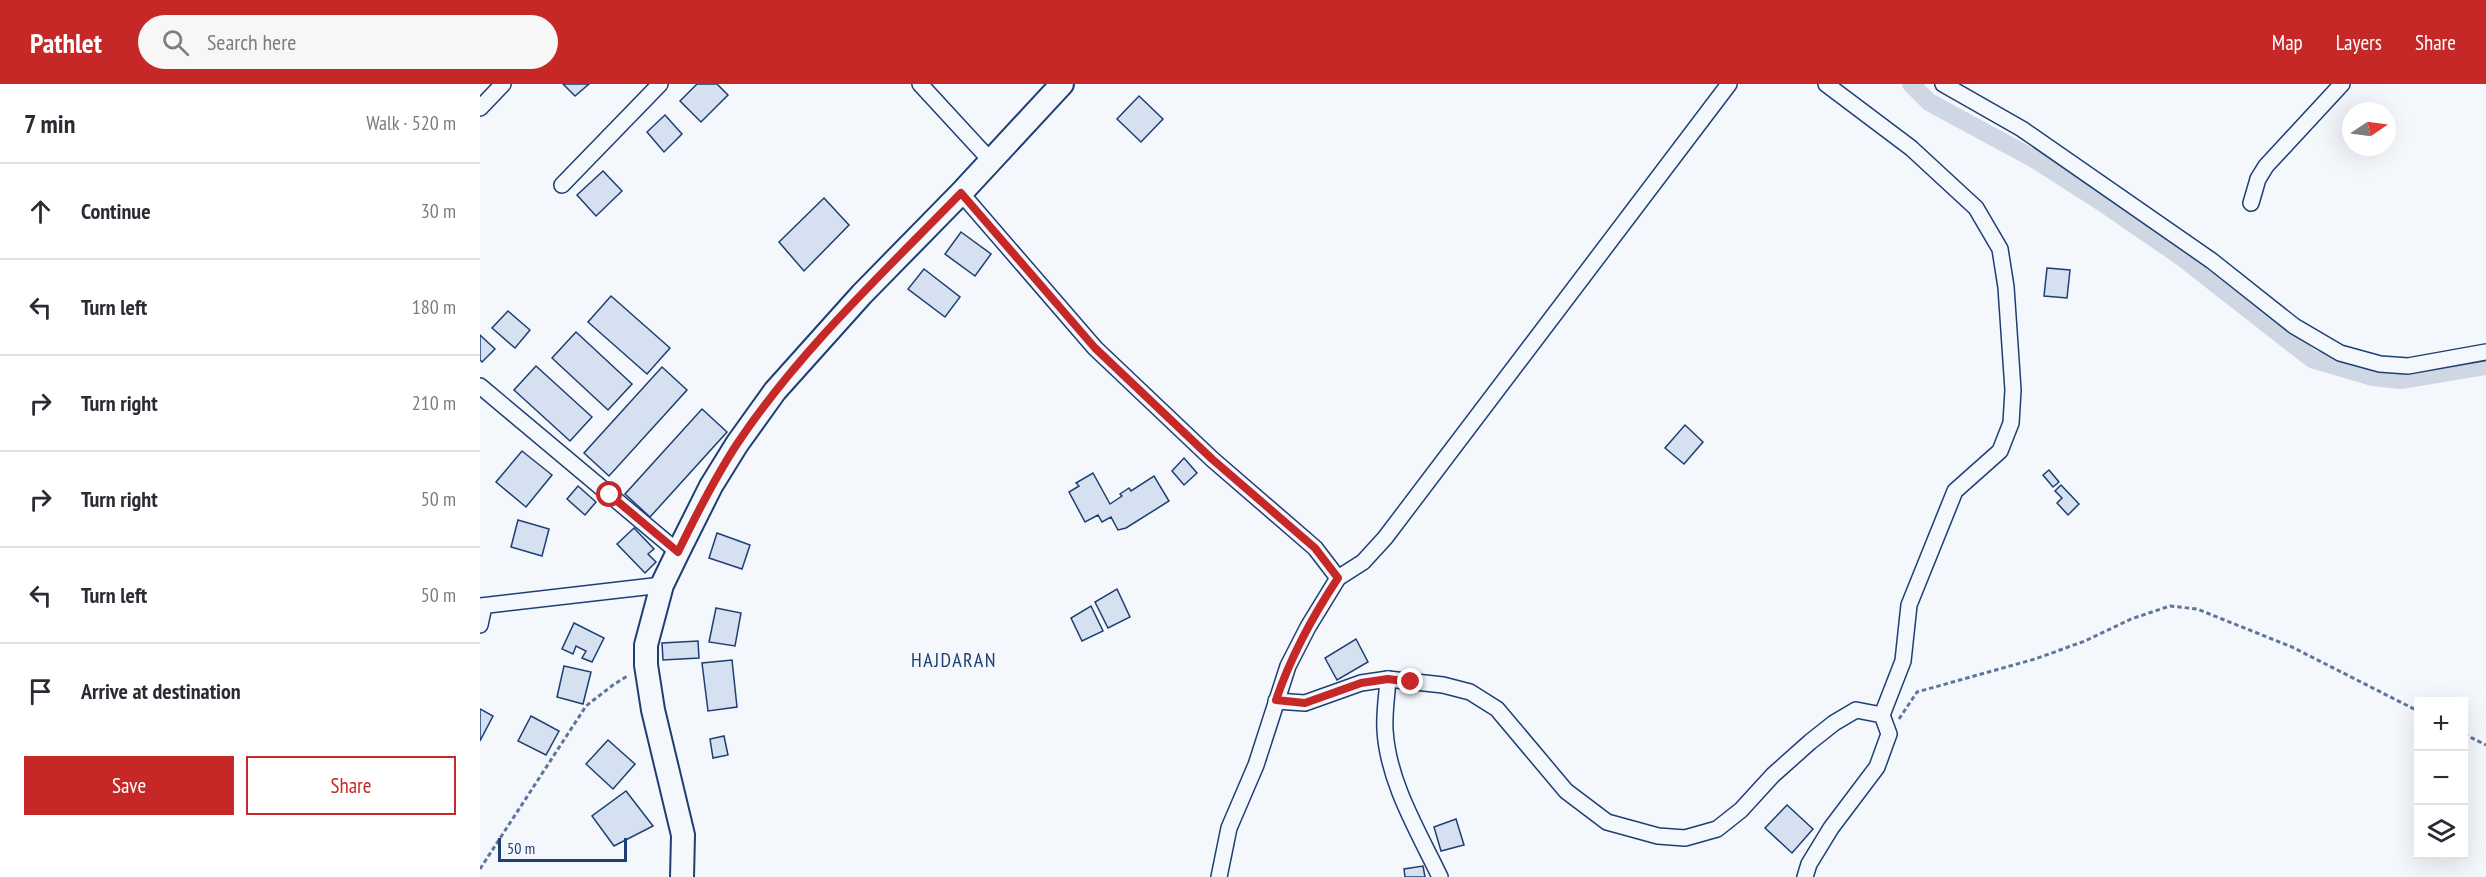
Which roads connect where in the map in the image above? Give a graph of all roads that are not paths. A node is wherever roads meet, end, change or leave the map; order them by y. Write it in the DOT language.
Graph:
graph roads {
  1 [pos="503,84"];
  2 [pos="660,84"];
  3 [pos="1062,84"];
  4 [pos="1729,84"];
  5 [pos="1826,84"];
  6 [pos="1943,84"];
  7 [pos="2342,84"];
  8 [pos="928,86"];
  9 [pos="480,108"];
  10 [pos="991,161"];
  11 [pos="561,185"];
  12 [pos="961,193"];
  13 [pos="2251,202"];
  14 [pos="2486,352"];
  15 [pos="480,386"];
  16 [pos="678,552"];
  17 [pos="1338,578"];
  18 [pos="662,585"];
  19 [pos="482,606"];
  20 [pos="480,625"];
  21 [pos="1388,679"];
  22 [pos="1276,700"];
  23 [pos="1882,715"];
  24 [pos="682,877"];
  25 [pos="1219,877"];
  26 [pos="1440,877"];
  27 [pos="1805,877"];
  1 -- 9 [label="street"];
  2 -- 11 [label="street"];
  3 -- 10 [label="main road"];
  4 -- 17 [label="street"];
  5 -- 23 [label="street"];
  6 -- 14 [label="street"];
  7 -- 13 [label="street"];
  8 -- 10 [label="street"];
  10 -- 12 [label="main road"];
  12 -- 16 [label="main road"];
  12 -- 17 [label="street"];
  15 -- 16 [label="street"];
  16 -- 18 [label="main road"];
  17 -- 22 [label="street"];
  18 -- 19 [label="street"];
  18 -- 24 [label="main road"];
  19 -- 20 [label="street"];
  21 -- 22 [label="street"];
  21 -- 23 [label="street"];
  21 -- 26 [label="street"];
  22 -- 25 [label="street"];
  23 -- 27 [label="street"];
}
